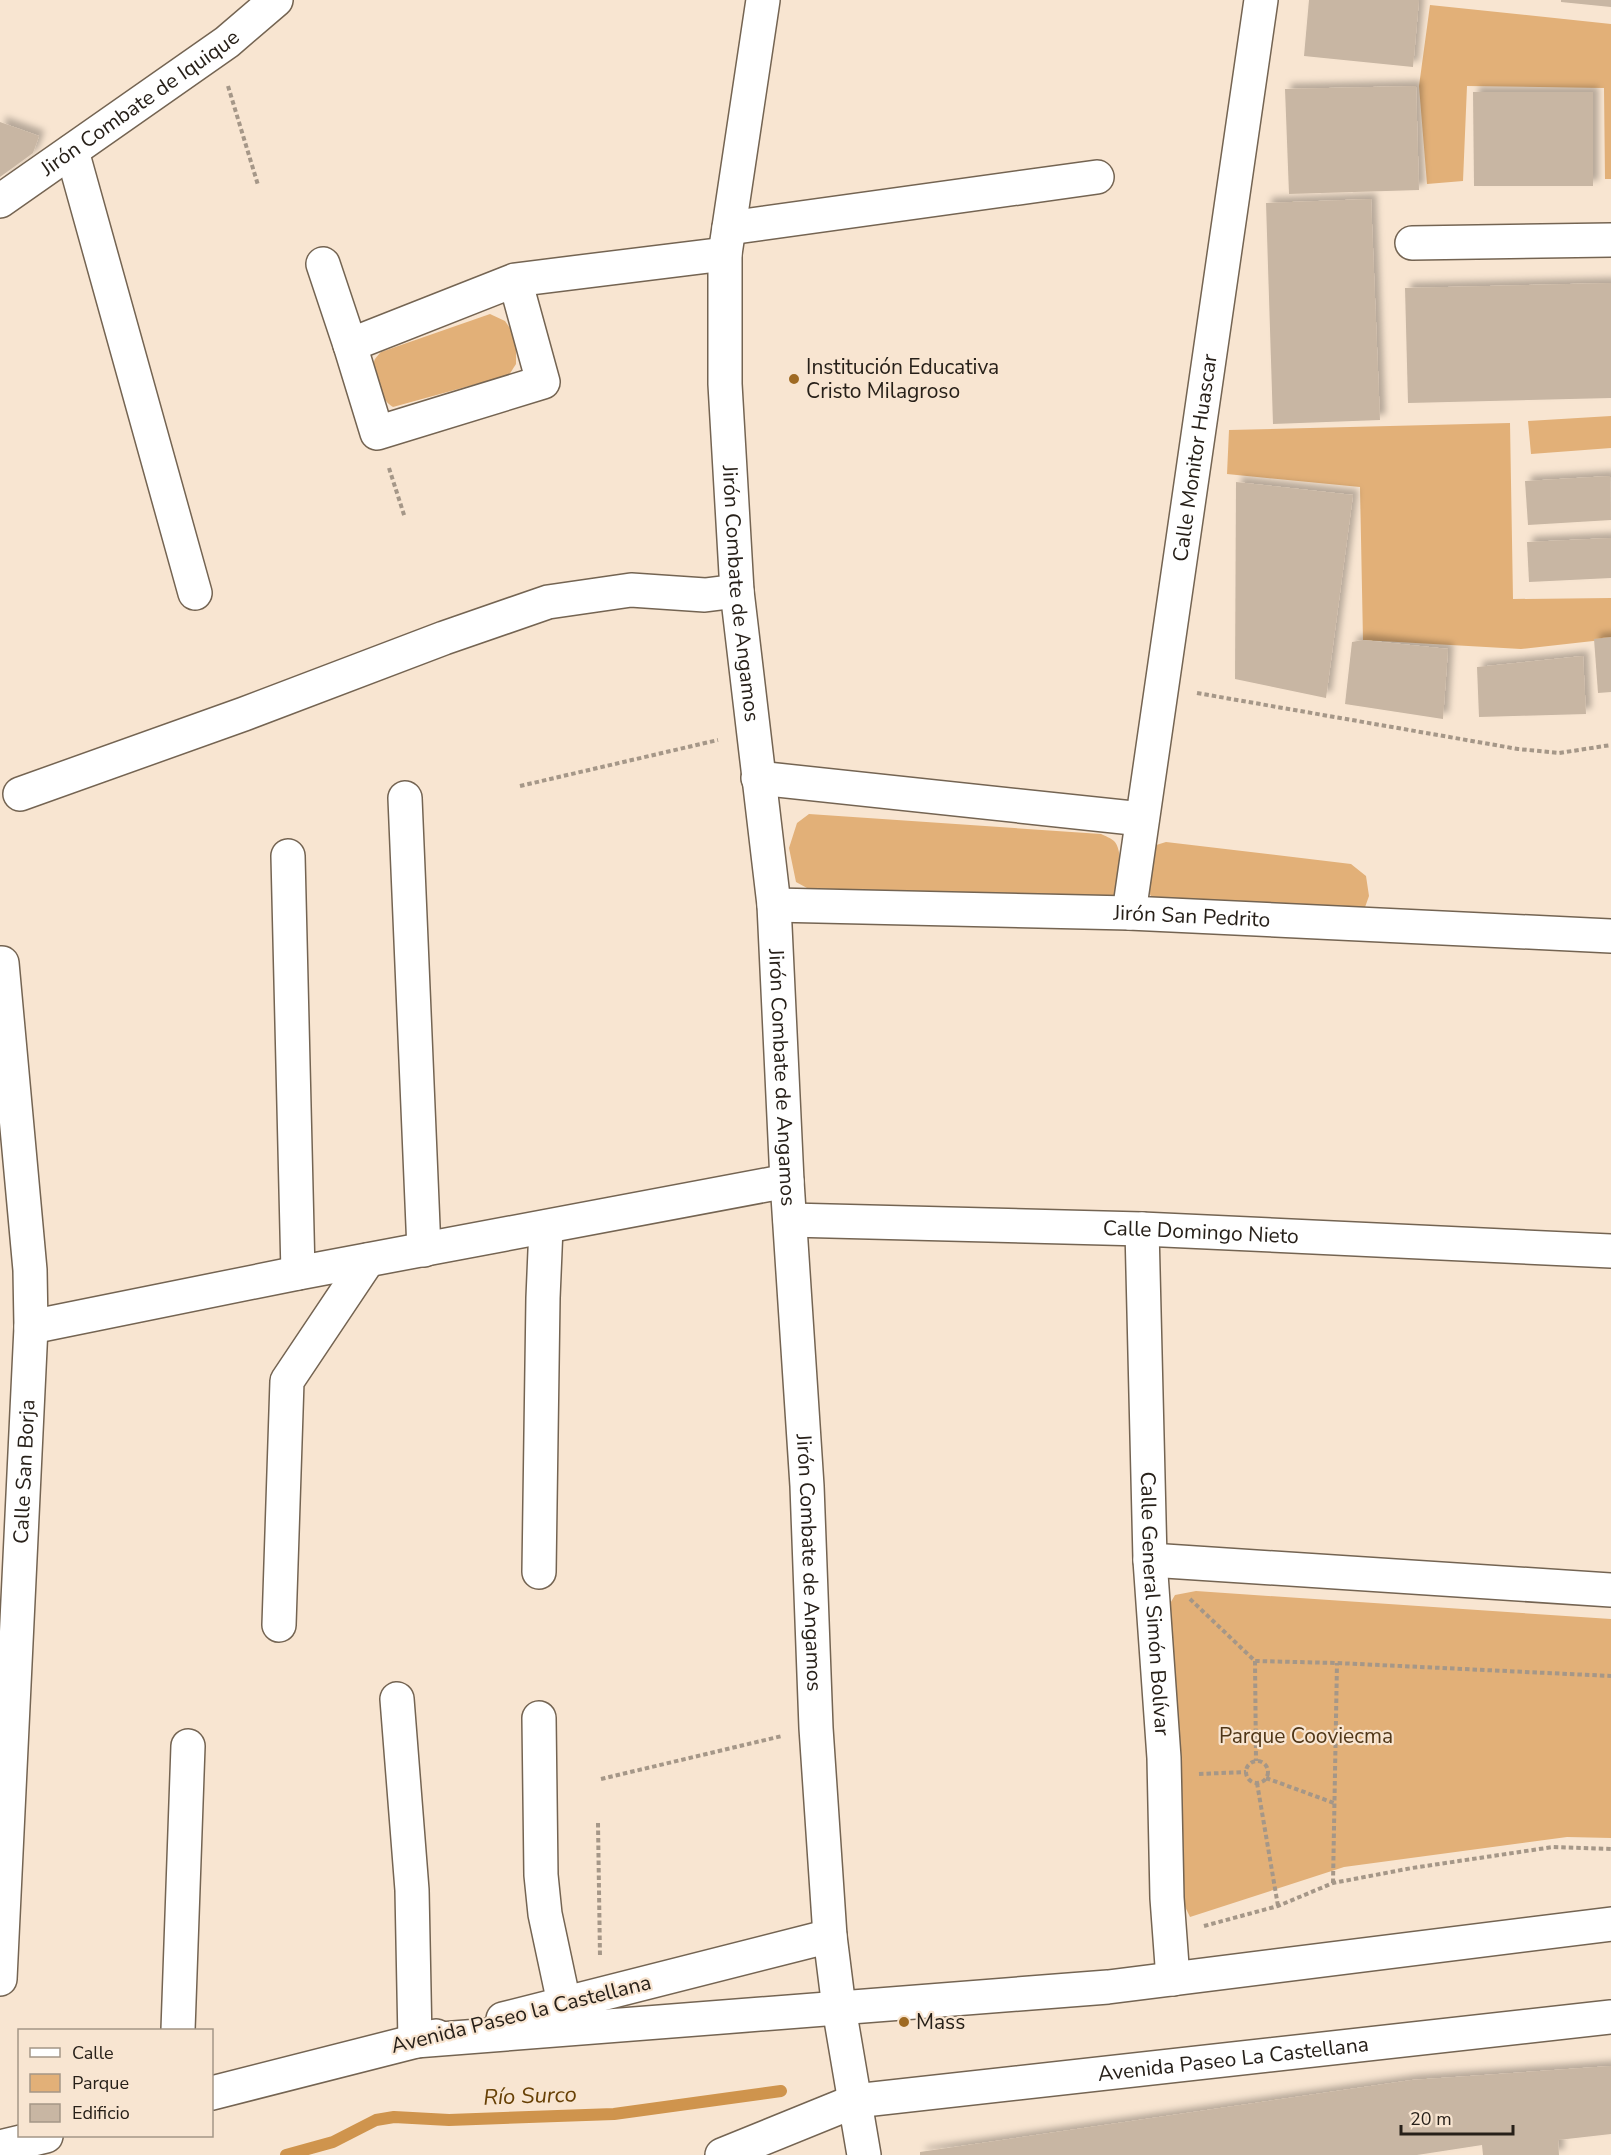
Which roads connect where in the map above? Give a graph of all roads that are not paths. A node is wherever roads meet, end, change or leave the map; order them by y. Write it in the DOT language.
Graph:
graph roads {
  1 [pos="276,0"];
  2 [pos="763,0"];
  3 [pos="777,0"];
  4 [pos="1261,0"];
  5 [pos="72,151"];
  6 [pos="1097,177"];
  7 [pos="0,201"];
  8 [pos="1611,240"];
  9 [pos="727,241"];
  10 [pos="1412,243"];
  11 [pos="323,264"];
  12 [pos="515,280"];
  13 [pos="351,345"];
  14 [pos="737,591"];
  15 [pos="195,592"];
  16 [pos="758,778"];
  17 [pos="20,794"];
  18 [pos="405,798"];
  19 [pos="1142,819"];
  20 [pos="288,856"];
  21 [pos="774,905"];
  22 [pos="1129,913"];
  23 [pos="1611,936"];
  24 [pos="2,963"];
  25 [pos="787,1181"];
  26 [pos="790,1220"];
  27 [pos="546,1227"];
  28 [pos="1142,1229"];
  29 [pos="424,1250"];
  30 [pos="1611,1251"];
  31 [pos="368,1260"];
  32 [pos="298,1273"];
  33 [pos="31,1327"];
  34 [pos="1150,1560"];
  35 [pos="539,1572"];
  36 [pos="1611,1590"];
  37 [pos="279,1625"];
  38 [pos="397,1699"];
  39 [pos="539,1718"];
  40 [pos="188,1746"];
  41 [pos="1611,1924"];
  42 [pos="830,1936"];
  43 [pos="0,1979"];
  44 [pos="1173,1979"];
  45 [pos="564,2003"];
  46 [pos="839,2008"];
  47 [pos="1611,2017"];
  48 [pos="178,2029"];
  49 [pos="415,2041"];
  50 [pos="213,2093"];
  51 [pos="855,2101"];
  52 [pos="41,2137"];
  53 [pos="0,2145"];
  54 [pos="722,2155"];
  55 [pos="864,2155"];
  1 -- 5 [label="street, Jirón Combate de Iquique"];
  2 -- 3 [label="street"];
  2 -- 9 [label="street, Jirón Combate de Angamos"];
  4 -- 19 [label="street, Calle Monitor Huascar"];
  5 -- 7 [label="street, Jirón Combate de Iquique"];
  5 -- 15 [label="street"];
  6 -- 9 [label="street"];
  8 -- 10 [label="street"];
  9 -- 12 [label="street"];
  9 -- 14 [label="street, Jirón Combate de Angamos"];
  11 -- 13 [label="street"];
  12 -- 13 [label="street"];
  12 -- 13 [label="street"];
  14 -- 16 [label="street, Jirón Combate de Angamos"];
  14 -- 17 [label="street"];
  16 -- 19 [label="street"];
  16 -- 21 [label="street, Jirón Combate de Angamos"];
  18 -- 29 [label="street"];
  19 -- 22 [label="street, Calle Monitor Huascar"];
  20 -- 32 [label="street"];
  21 -- 22 [label="street, Jirón San Pedrito"];
  21 -- 25 [label="street, Jirón Combate de Angamos"];
  22 -- 23 [label="street, Jirón San Pedrito"];
  24 -- 33 [label="street, Calle San Borja"];
  25 -- 26 [label="street, Jirón Combate de Angamos"];
  25 -- 27 [label="street"];
  26 -- 28 [label="street, Calle Domingo Nieto"];
  26 -- 42 [label="street, Jirón Combate de Angamos"];
  27 -- 29 [label="street"];
  27 -- 35 [label="street"];
  28 -- 30 [label="street, Calle Domingo Nieto"];
  28 -- 34 [label="street, Calle General Simón Bolívar"];
  29 -- 31 [label="street"];
  31 -- 32 [label="street"];
  31 -- 37 [label="street"];
  32 -- 33 [label="street"];
  33 -- 43 [label="street, Calle San Borja"];
  34 -- 36 [label="street"];
  34 -- 44 [label="street, Calle General Simón Bolívar"];
  38 -- 49 [label="street"];
  39 -- 45 [label="street"];
  40 -- 48 [label="street"];
  41 -- 44 [label="street"];
  42 -- 45 [label="street, Avenida Paseo la Castellana"];
  42 -- 46 [label="street, Jirón Combate de Angamos"];
  44 -- 46 [label="street"];
  45 -- 49 [label="street, Avenida Paseo la Castellana"];
  46 -- 49 [label="street"];
  46 -- 51 [label="street, Jirón Combate de Angamos"];
  47 -- 51 [label="street, Avenida Paseo La Castellana"];
  49 -- 50 [label="street, Avenida Paseo la Castellana"];
  51 -- 54 [label="street, Avenida Paseo La Castellana"];
  51 -- 55 [label="street, Jirón Combate de Angamos"];
  52 -- 53 [label="street"];
}
